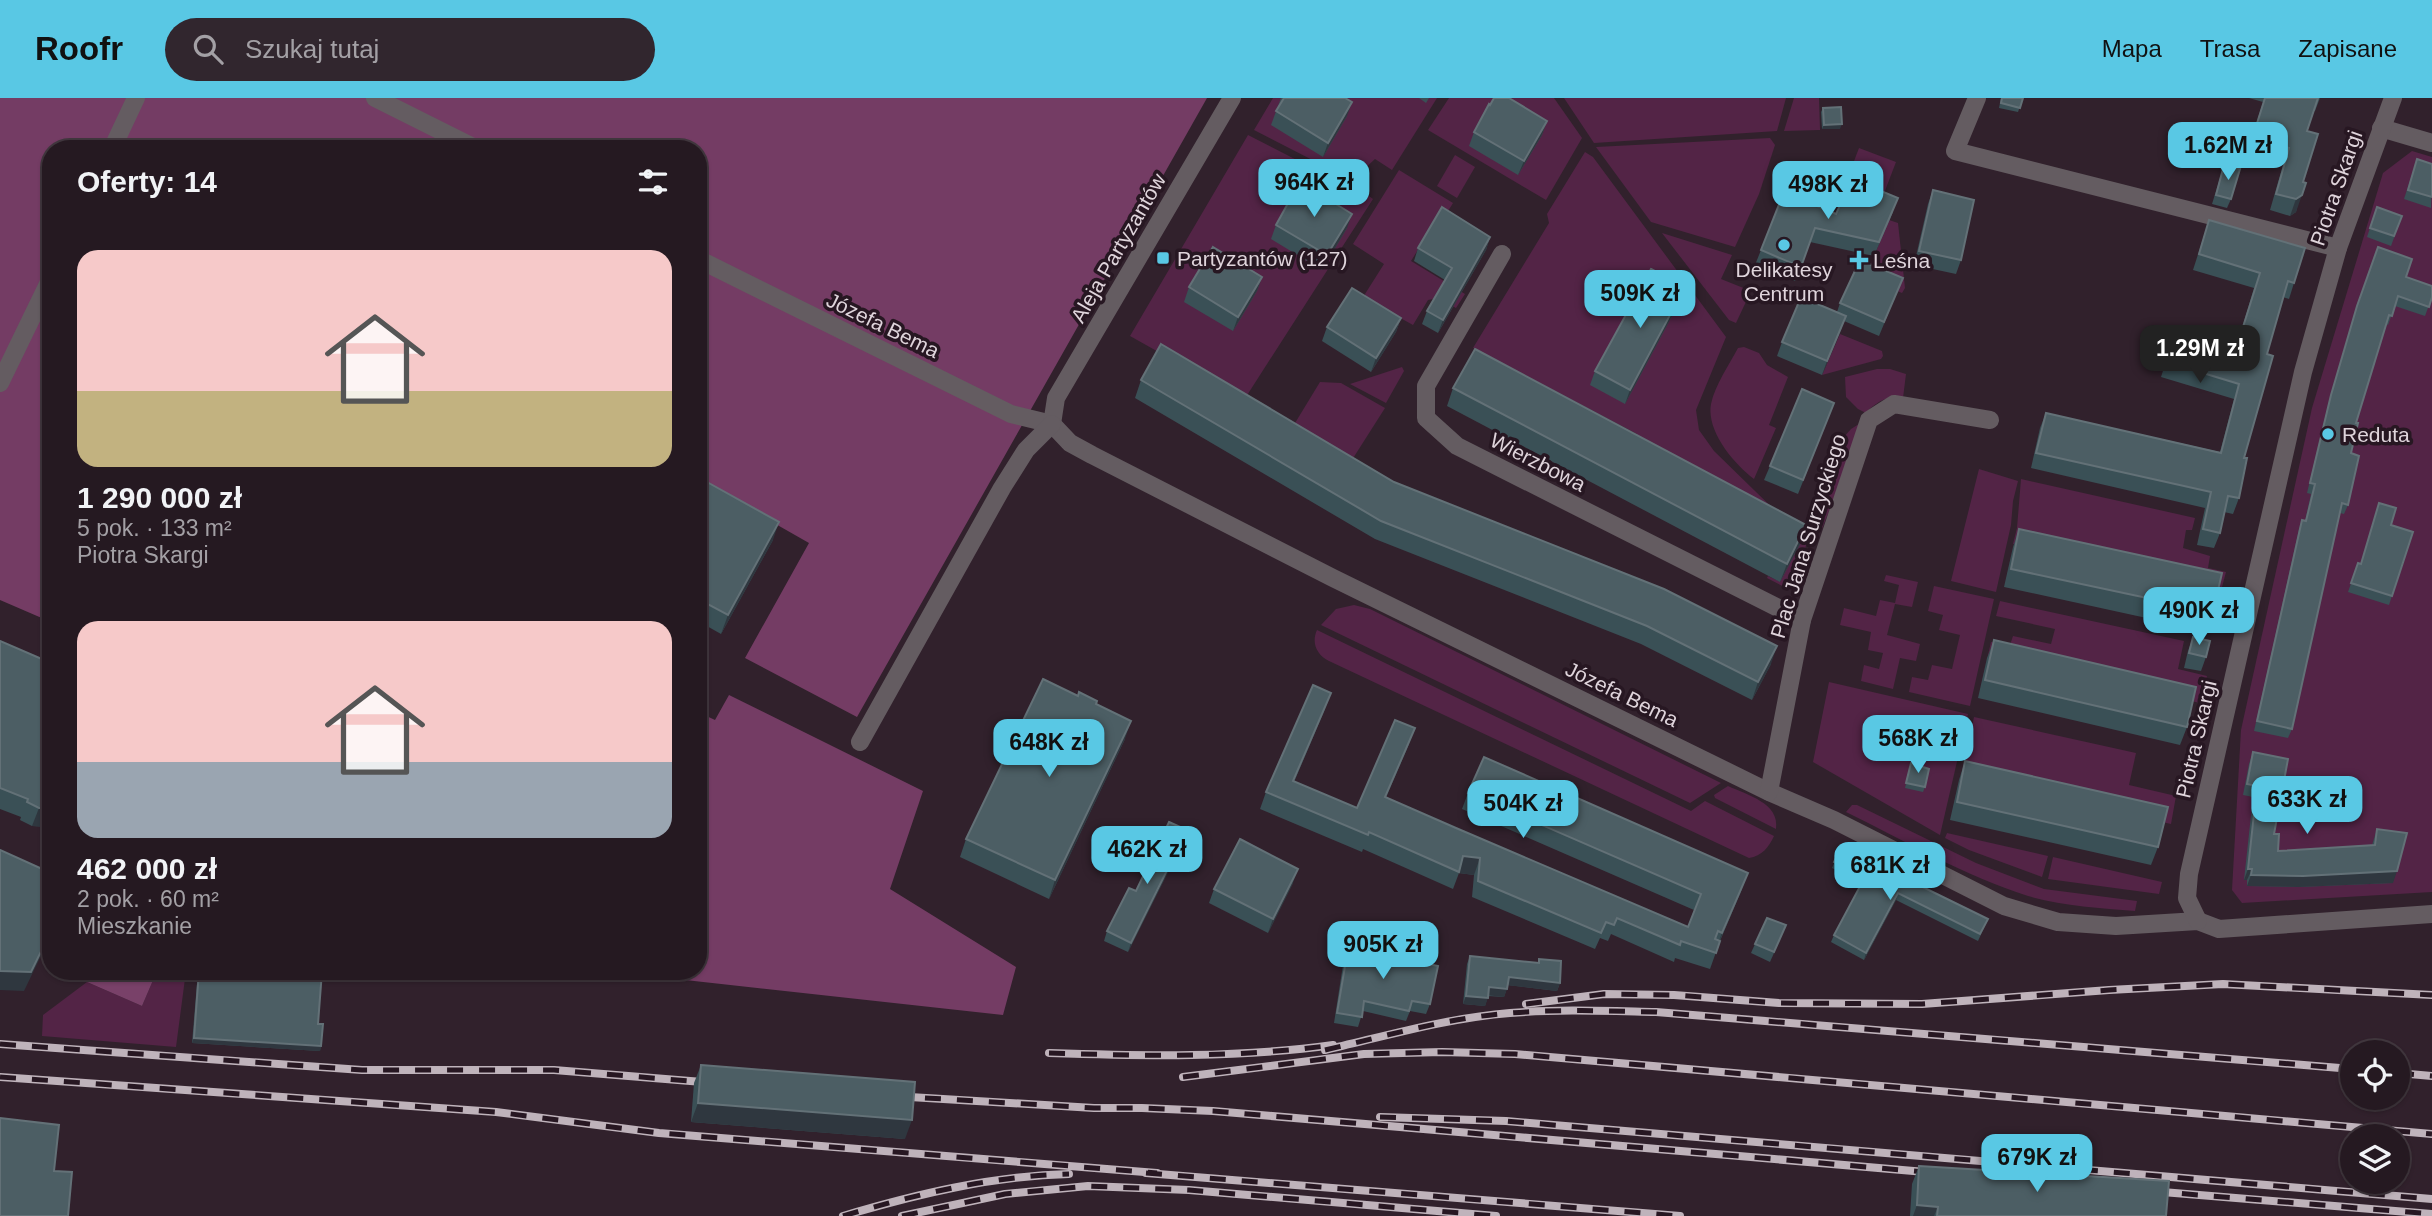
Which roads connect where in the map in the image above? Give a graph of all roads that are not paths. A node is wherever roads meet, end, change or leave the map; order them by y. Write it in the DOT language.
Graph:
graph roads {
  1 [pos="136,98"];
  2 [pos="375,98"];
  3 [pos="1231,98"];
  4 [pos="1977,98"];
  5 [pos="2393,98"];
  6 [pos="2381,128"];
  7 [pos="116,140"];
  8 [pos="459,140"];
  9 [pos="2432,143"];
  10 [pos="2339,248"];
  11 [pos="1502,254"];
  12 [pos="707,263"];
  13 [pos="42,297"];
  14 [pos="0,383"];
  15 [pos="1990,420"];
  16 [pos="1052,425"];
  17 [pos="1802,620"];
  18 [pos="860,742"];
  19 [pos="1769,792"];
  20 [pos="2432,914"];
  21 [pos="2198,921"];
  1 -- 7 [label="street"];
  2 -- 8 [label="street"];
  3 -- 16 [label="street, Aleja Partyzantów"];
  4 -- 10 [label="street"];
  5 -- 6 [label="street, Piotra Skargi"];
  6 -- 9 [label="street"];
  6 -- 10 [label="street, Piotra Skargi"];
  10 -- 21 [label="street, Piotra Skargi"];
  11 -- 17 [label="street, Wierzbowa"];
  12 -- 16 [label="street, Józefa Bema"];
  13 -- 14 [label="street"];
  15 -- 17 [label="street, Plac Jana Surzyckiego"];
  16 -- 18 [label="street"];
  16 -- 19 [label="street, Józefa Bema"];
  17 -- 19 [label="street, Plac Jana Surzyckiego"];
  19 -- 21 [label="street, Józefa Bema"];
  20 -- 21 [label="street"];
}
